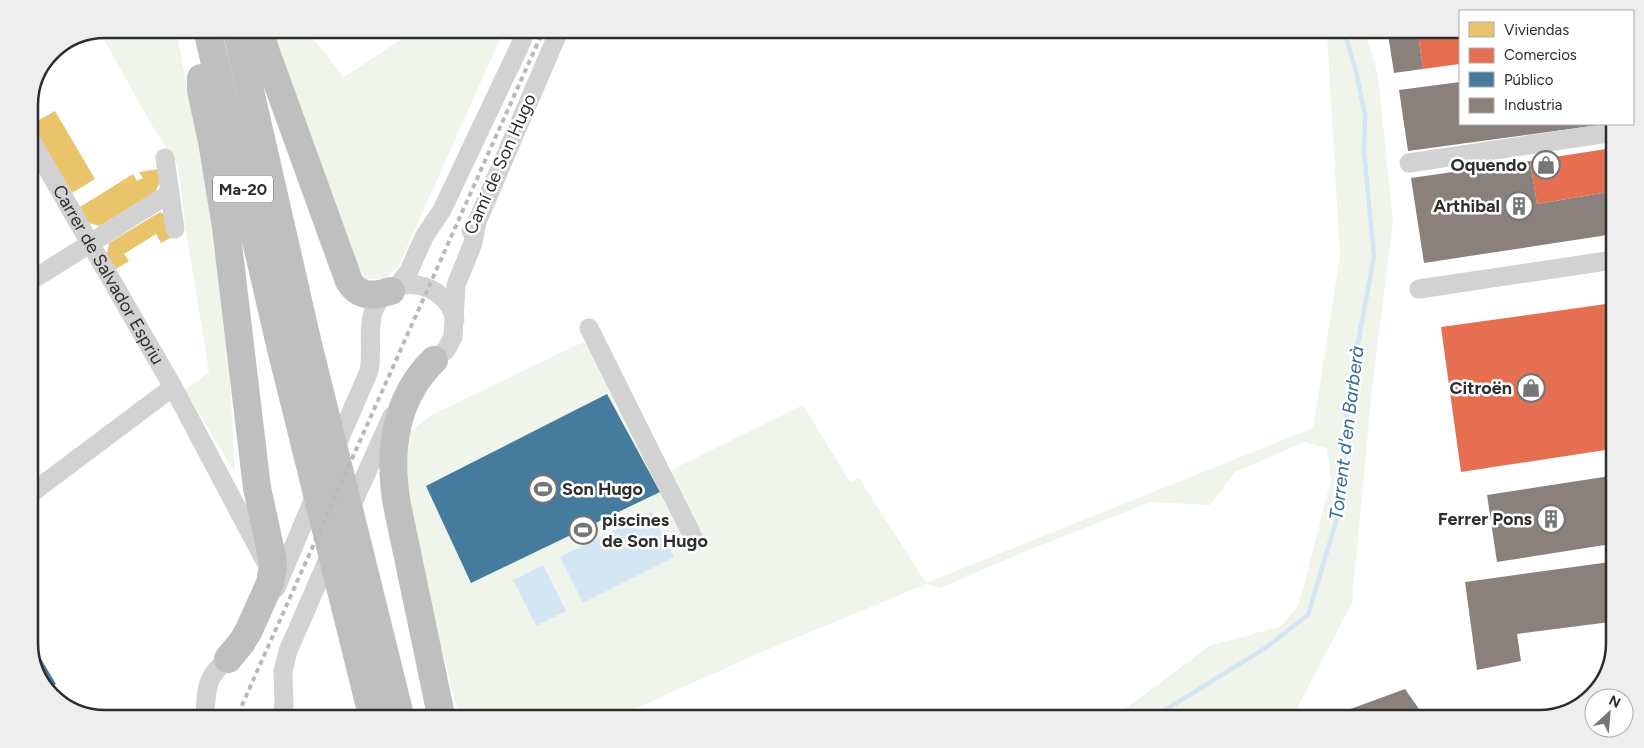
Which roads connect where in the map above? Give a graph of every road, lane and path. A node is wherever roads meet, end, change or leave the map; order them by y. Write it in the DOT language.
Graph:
graph roads {
  1 [pos="198,38"];
  2 [pos="209,38"];
  3 [pos="238,38"];
  4 [pos="262,38"];
  5 [pos="523,38"];
  6 [pos="556,38"];
  7 [pos="1606,133"];
  8 [pos="38,153"];
  9 [pos="165,158"];
  10 [pos="1409,163"];
  11 [pos="170,193"];
  12 [pos="442,210"];
  13 [pos="477,222"];
  14 [pos="176,229"];
  15 [pos="90,243"];
  16 [pos="1606,261"];
  17 [pos="38,276"];
  18 [pos="428,287"];
  19 [pos="394,289"];
  20 [pos="1419,289"];
  21 [pos="455,320"];
  22 [pos="589,328"];
  23 [pos="434,360"];
  24 [pos="173,387"];
  25 [pos="38,488"];
  26 [pos="695,540"];
  27 [pos="264,559"];
  28 [pos="228,659"];
  29 [pos="207,708"];
  30 [pos="283,710"];
  31 [pos="371,710"];
  32 [pos="399,710"];
  33 [pos="440,710"];
  1 -- 28 [label="highway"];
  2 -- 31 [label="highway, Ma-20"];
  3 -- 32 [label="highway, Ma-20"];
  4 -- 19 [label="highway"];
  5 -- 12 [label="street"];
  6 -- 13 [label="street, Camí de Son Hugo"];
  7 -- 10 [label="street"];
  8 -- 15 [label="street, Carrer de Salvador Espriu"];
  9 -- 11 [label="street"];
  11 -- 14 [label="street"];
  11 -- 15 [label="street"];
  12 -- 18 [label="street"];
  12 -- 19 [label="street"];
  13 -- 18 [label="street, Camí de Son Hugo"];
  13 -- 21 [label="street"];
  15 -- 17 [label="street"];
  15 -- 24 [label="street, Carrer de Salvador Espriu"];
  16 -- 20 [label="street"];
  18 -- 19 [label="street"];
  18 -- 21 [label="street"];
  19 -- 28 [label="street"];
  21 -- 23 [label="street"];
  22 -- 26 [label="street"];
  23 -- 30 [label="street"];
  23 -- 33 [label="highway"];
  24 -- 25 [label="street"];
  24 -- 27 [label="street, Carrer de Salvador Espriu"];
  28 -- 29 [label="street"];
}
